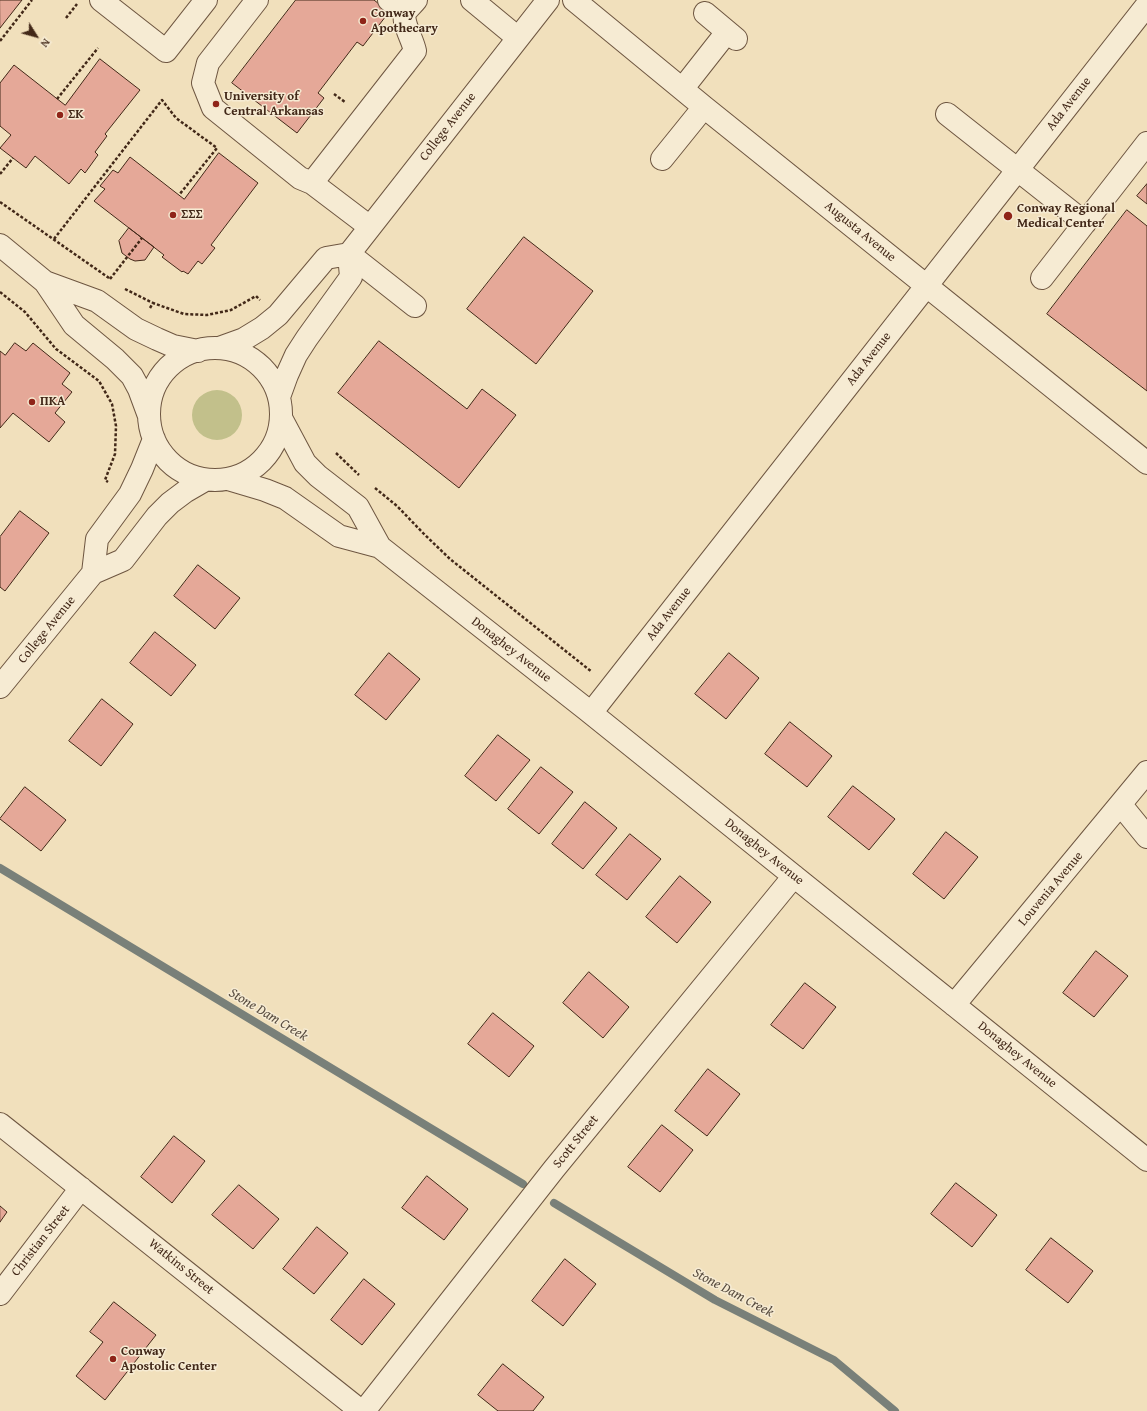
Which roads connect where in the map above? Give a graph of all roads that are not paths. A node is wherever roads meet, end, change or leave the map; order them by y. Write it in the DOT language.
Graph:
graph roads {
  1 [pos="101,0"];
  2 [pos="206,0"];
  3 [pos="257,0"];
  4 [pos="472,0"];
  5 [pos="548,0"];
  6 [pos="574,0"];
  7 [pos="404,4"];
  8 [pos="1146,9"];
  9 [pos="705,13"];
  10 [pos="518,38"];
  11 [pos="682,88"];
  12 [pos="704,107"];
  13 [pos="947,114"];
  14 [pos="1147,143"];
  15 [pos="662,159"];
  16 [pos="1018,169"];
  17 [pos="312,183"];
  18 [pos="1085,223"];
  19 [pos="370,227"];
  20 [pos="3,254"];
  21 [pos="349,254"];
  22 [pos="1042,278"];
  23 [pos="45,282"];
  24 [pos="927,286"];
  25 [pos="415,306"];
  26 [pos="208,349"];
  27 [pos="280,407"];
  28 [pos="149,416"];
  29 [pos="154,439"];
  30 [pos="1147,463"];
  31 [pos="228,479"];
  32 [pos="205,480"];
  33 [pos="380,547"];
  34 [pos="93,573"];
  35 [pos="0,687"];
  36 [pos="591,713"];
  37 [pos="1147,772"];
  38 [pos="1120,805"];
  39 [pos="1147,837"];
  40 [pos="794,876"];
  41 [pos="954,1005"];
  42 [pos="0,1124"];
  43 [pos="1147,1160"];
  44 [pos="81,1188"];
  45 [pos="0,1294"];
  46 [pos="362,1411"];
  1 -- 2 [label="street"];
  3 -- 17 [label="street"];
  4 -- 10 [label="street"];
  5 -- 10 [label="street, College Avenue"];
  6 -- 11 [label="street, Augusta Avenue"];
  7 -- 17 [label="street"];
  8 -- 16 [label="street, Ada Avenue"];
  9 -- 11 [label="street"];
  10 -- 19 [label="street, College Avenue"];
  11 -- 12 [label="street, Augusta Avenue"];
  12 -- 15 [label="street"];
  12 -- 24 [label="street, Augusta Avenue"];
  13 -- 16 [label="street"];
  14 -- 18 [label="street"];
  16 -- 18 [label="street"];
  16 -- 24 [label="street, Ada Avenue"];
  17 -- 19 [label="street"];
  18 -- 22 [label="street"];
  19 -- 21 [label="street, College Avenue"];
  20 -- 23 [label="street"];
  21 -- 25 [label="street"];
  21 -- 26 [label="street"];
  21 -- 27 [label="street"];
  23 -- 26 [label="street"];
  23 -- 28 [label="street"];
  24 -- 30 [label="street, Augusta Avenue"];
  24 -- 36 [label="street, Ada Avenue"];
  26 -- 27 [label="street"];
  26 -- 28 [label="street"];
  27 -- 31 [label="street"];
  27 -- 33 [label="street, Donaghey Avenue"];
  28 -- 29 [label="street"];
  29 -- 32 [label="street"];
  29 -- 34 [label="street"];
  31 -- 32 [label="street"];
  31 -- 33 [label="street, Donaghey Avenue"];
  32 -- 34 [label="street, College Avenue"];
  33 -- 36 [label="street, Donaghey Avenue"];
  34 -- 35 [label="street, College Avenue"];
  36 -- 40 [label="street, Donaghey Avenue"];
  37 -- 38 [label="street, Louvenia Avenue"];
  38 -- 39 [label="street"];
  38 -- 41 [label="street, Louvenia Avenue"];
  40 -- 41 [label="street, Donaghey Avenue"];
  40 -- 46 [label="street, Scott Street"];
  41 -- 43 [label="street, Donaghey Avenue"];
  42 -- 44 [label="street, Watkins Street"];
  44 -- 45 [label="street, Christian Street"];
  44 -- 46 [label="street, Watkins Street"];
}
